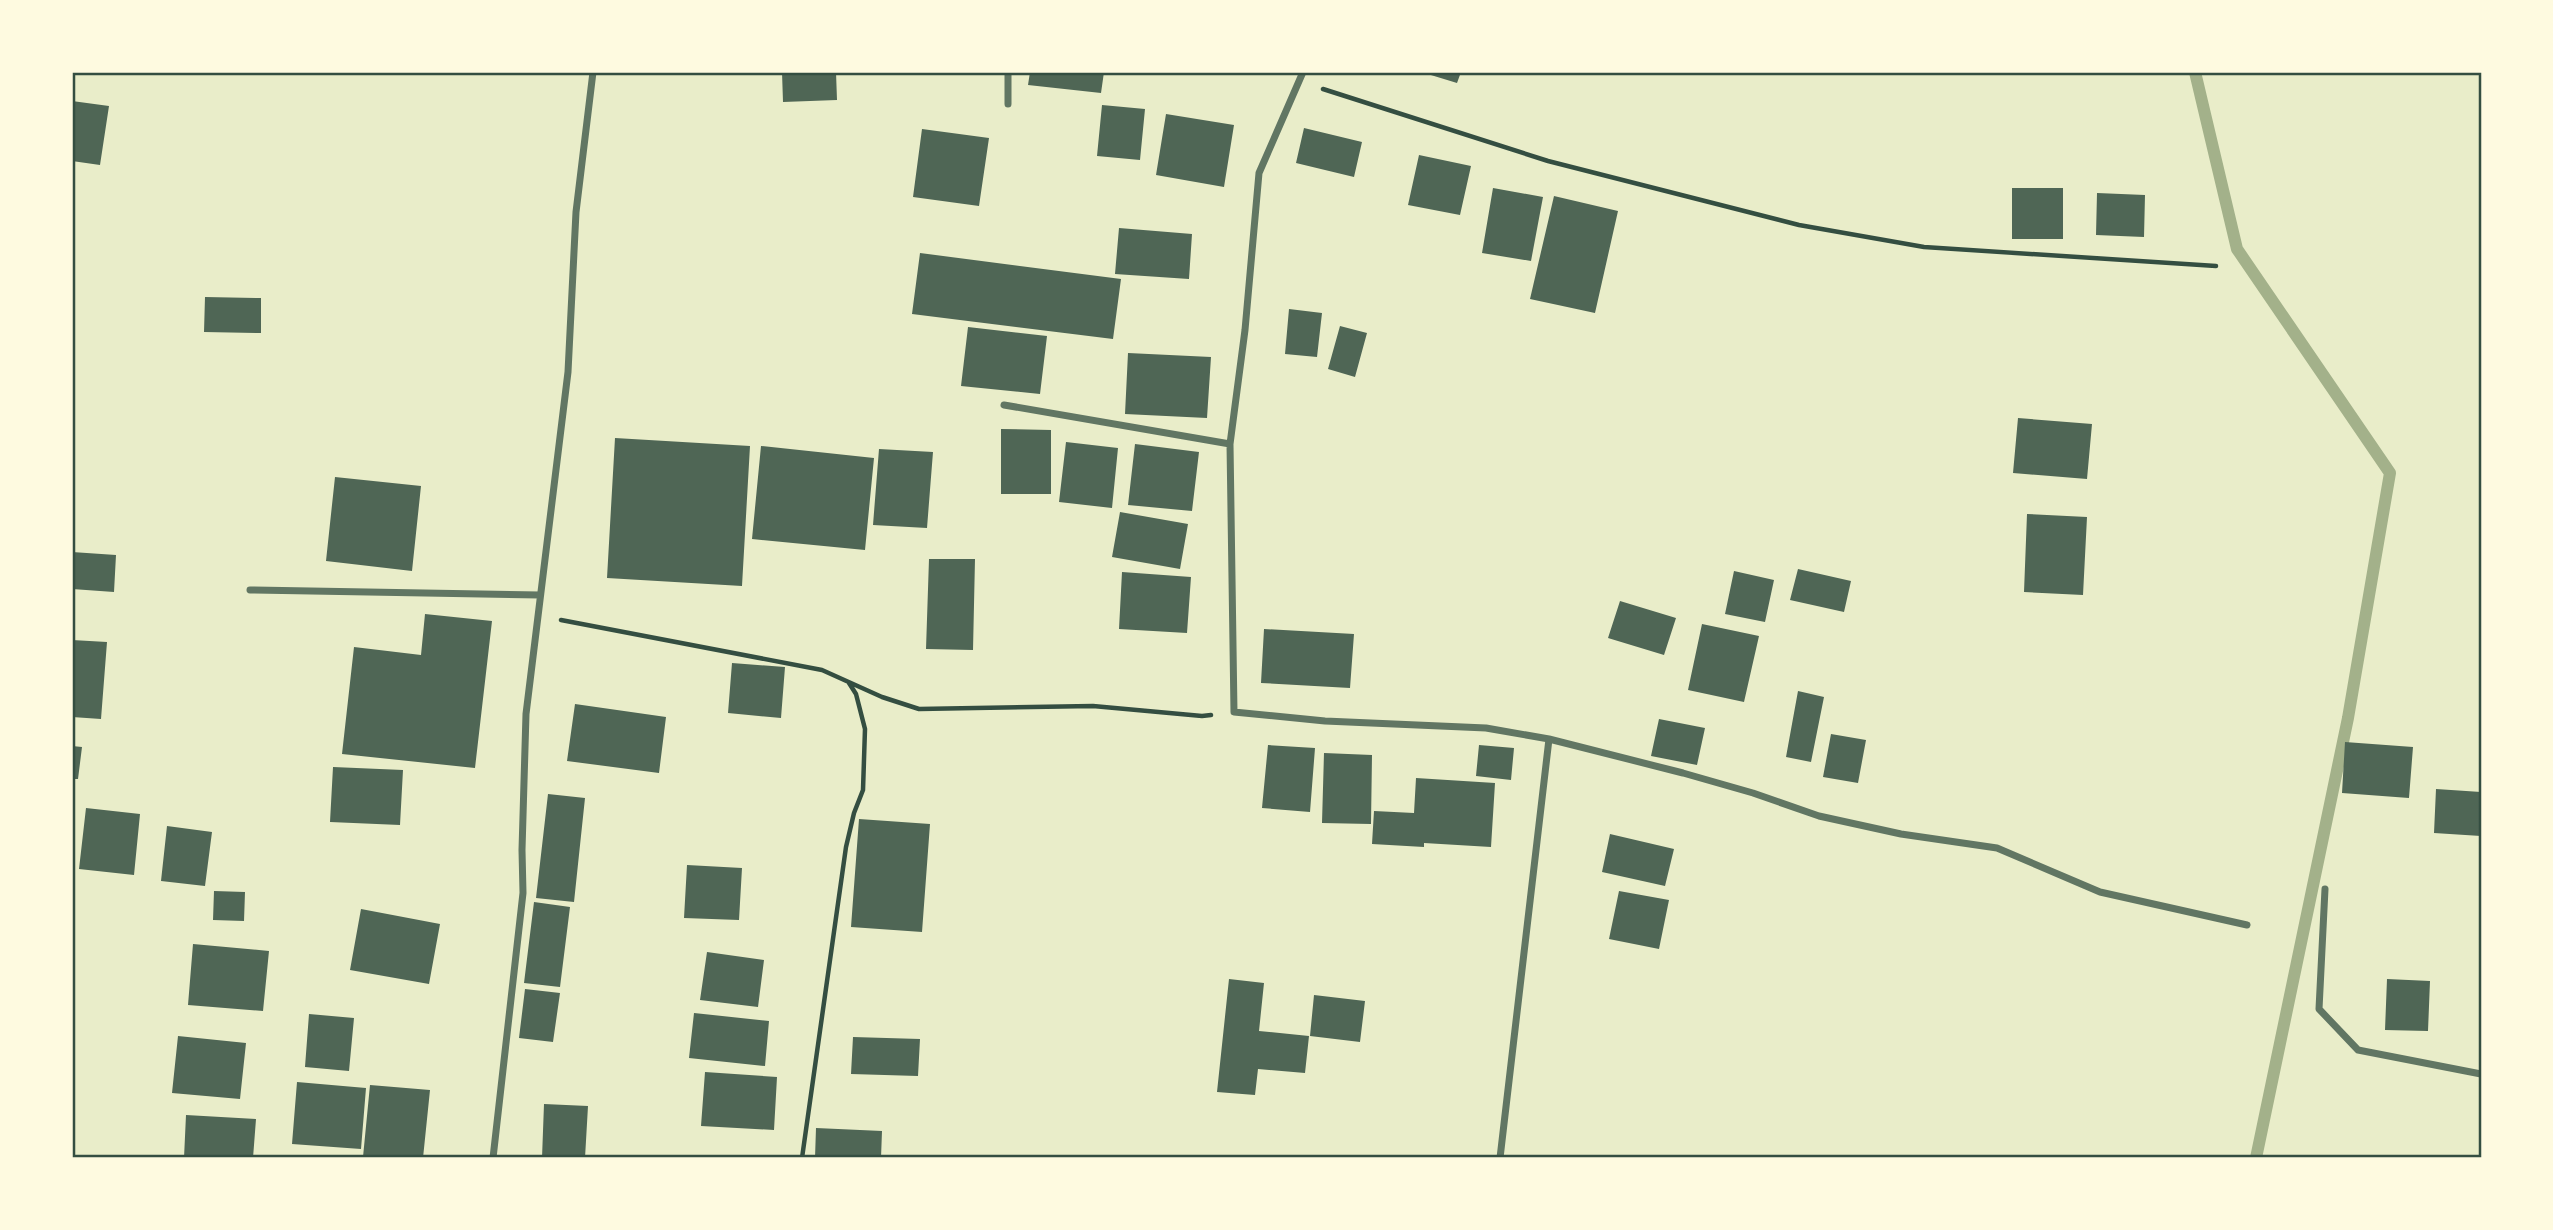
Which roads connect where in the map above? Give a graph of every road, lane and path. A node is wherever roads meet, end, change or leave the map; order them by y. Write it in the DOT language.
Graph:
graph roads {
  1 [pos="593,72"];
  2 [pos="1008,72"];
  3 [pos="1303,72"];
  4 [pos="1299,81"];
  5 [pos="1008,104"];
  6 [pos="2216,266"];
  7 [pos="1004,405"];
  8 [pos="1230,444"];
  9 [pos="250,590"];
  10 [pos="540,595"];
  11 [pos="539,616"];
  12 [pos="849,682"];
  13 [pos="1234,712"];
  14 [pos="1549,739"];
  15 [pos="2325,889"];
  16 [pos="2247,925"];
  17 [pos="2481,1074"];
  18 [pos="493,1158"];
  19 [pos="802,1158"];
  20 [pos="1500,1158"];
  1 -- 10 [label="street"];
  2 -- 5 [label="street"];
  3 -- 4 [label="street"];
  4 -- 6 [label="path"];
  4 -- 8 [label="street"];
  7 -- 8 [label="street"];
  8 -- 13 [label="street"];
  9 -- 10 [label="street"];
  10 -- 11 [label="street"];
  11 -- 12 [label="path"];
  11 -- 18 [label="street"];
  12 -- 13 [label="path"];
  12 -- 19 [label="path"];
  13 -- 14 [label="street"];
  14 -- 16 [label="street"];
  14 -- 20 [label="street"];
  15 -- 17 [label="street"];
}
